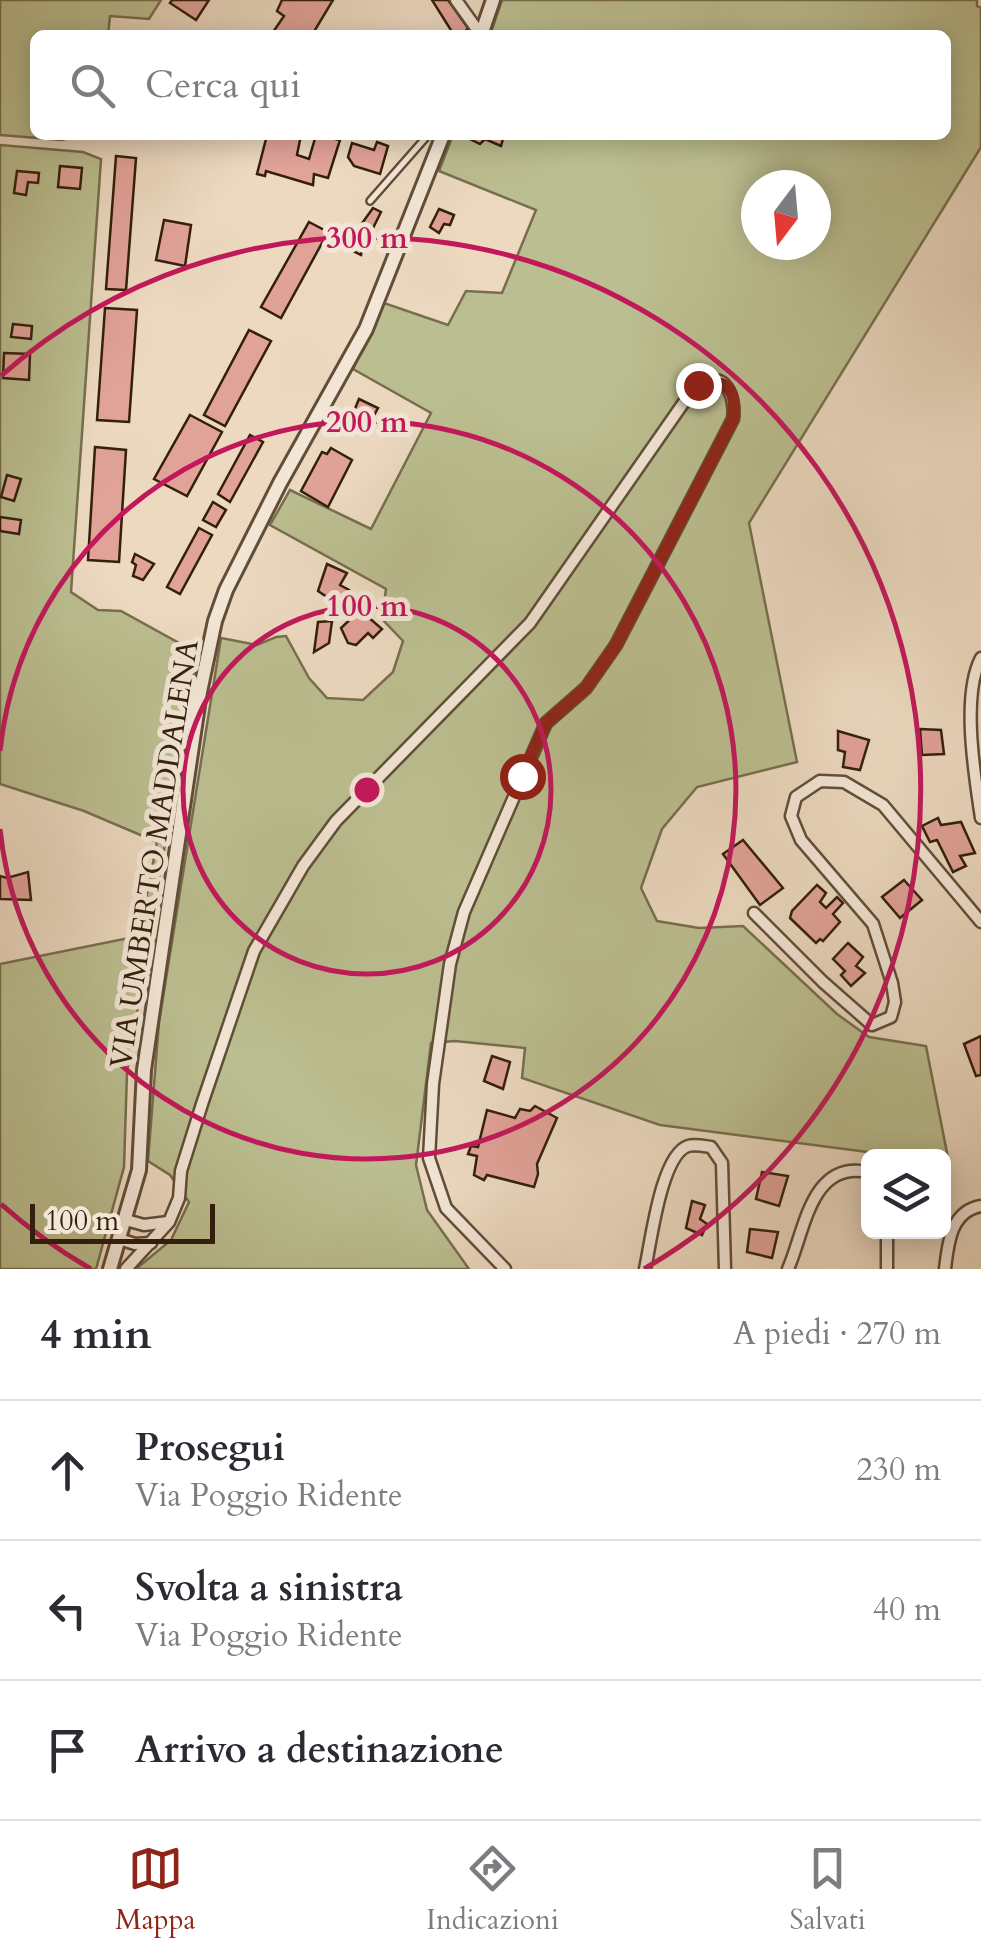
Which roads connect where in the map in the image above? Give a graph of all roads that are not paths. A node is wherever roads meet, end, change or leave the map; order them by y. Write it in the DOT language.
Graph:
graph roads {
  1 [pos="456,0"];
  2 [pos="494,0"];
  3 [pos="477,30"];
  4 [pos="483,30"];
  5 [pos="424,140"];
  6 [pos="442,140"];
  7 [pos="370,200"];
  8 [pos="981,658"];
  9 [pos="981,818"];
  10 [pos="754,913"];
  11 [pos="981,922"];
  12 [pos="861,1171"];
  13 [pos="981,1206"];
  14 [pos="126,1220"];
  15 [pos="169,1222"];
  16 [pos="119,1239"];
  17 [pos="888,1239"];
  18 [pos="151,1243"];
  19 [pos="110,1269"];
  20 [pos="126,1269"];
  21 [pos="505,1269"];
  22 [pos="646,1269"];
  23 [pos="725,1269"];
  24 [pos="788,1269"];
  25 [pos="886,1269"];
  26 [pos="945,1269"];
  1 -- 3 [label="street"];
  2 -- 4 [label="street"];
  5 -- 7 [label="lane"];
  6 -- 14 [label="street, VIA UMBERTO MADDALENA"];
  8 -- 9 [label="street"];
  10 -- 11 [label="street"];
  12 -- 24 [label="street"];
  13 -- 26 [label="street"];
  14 -- 15 [label="street"];
  14 -- 16 [label="street, VIA UMBERTO MADDALENA"];
  15 -- 18 [label="street"];
  15 -- 21 [label="street"];
  16 -- 18 [label="street"];
  16 -- 19 [label="street, VIA UMBERTO MADDALENA"];
  17 -- 25 [label="street"];
  18 -- 20 [label="street"];
  22 -- 23 [label="street"];
}
